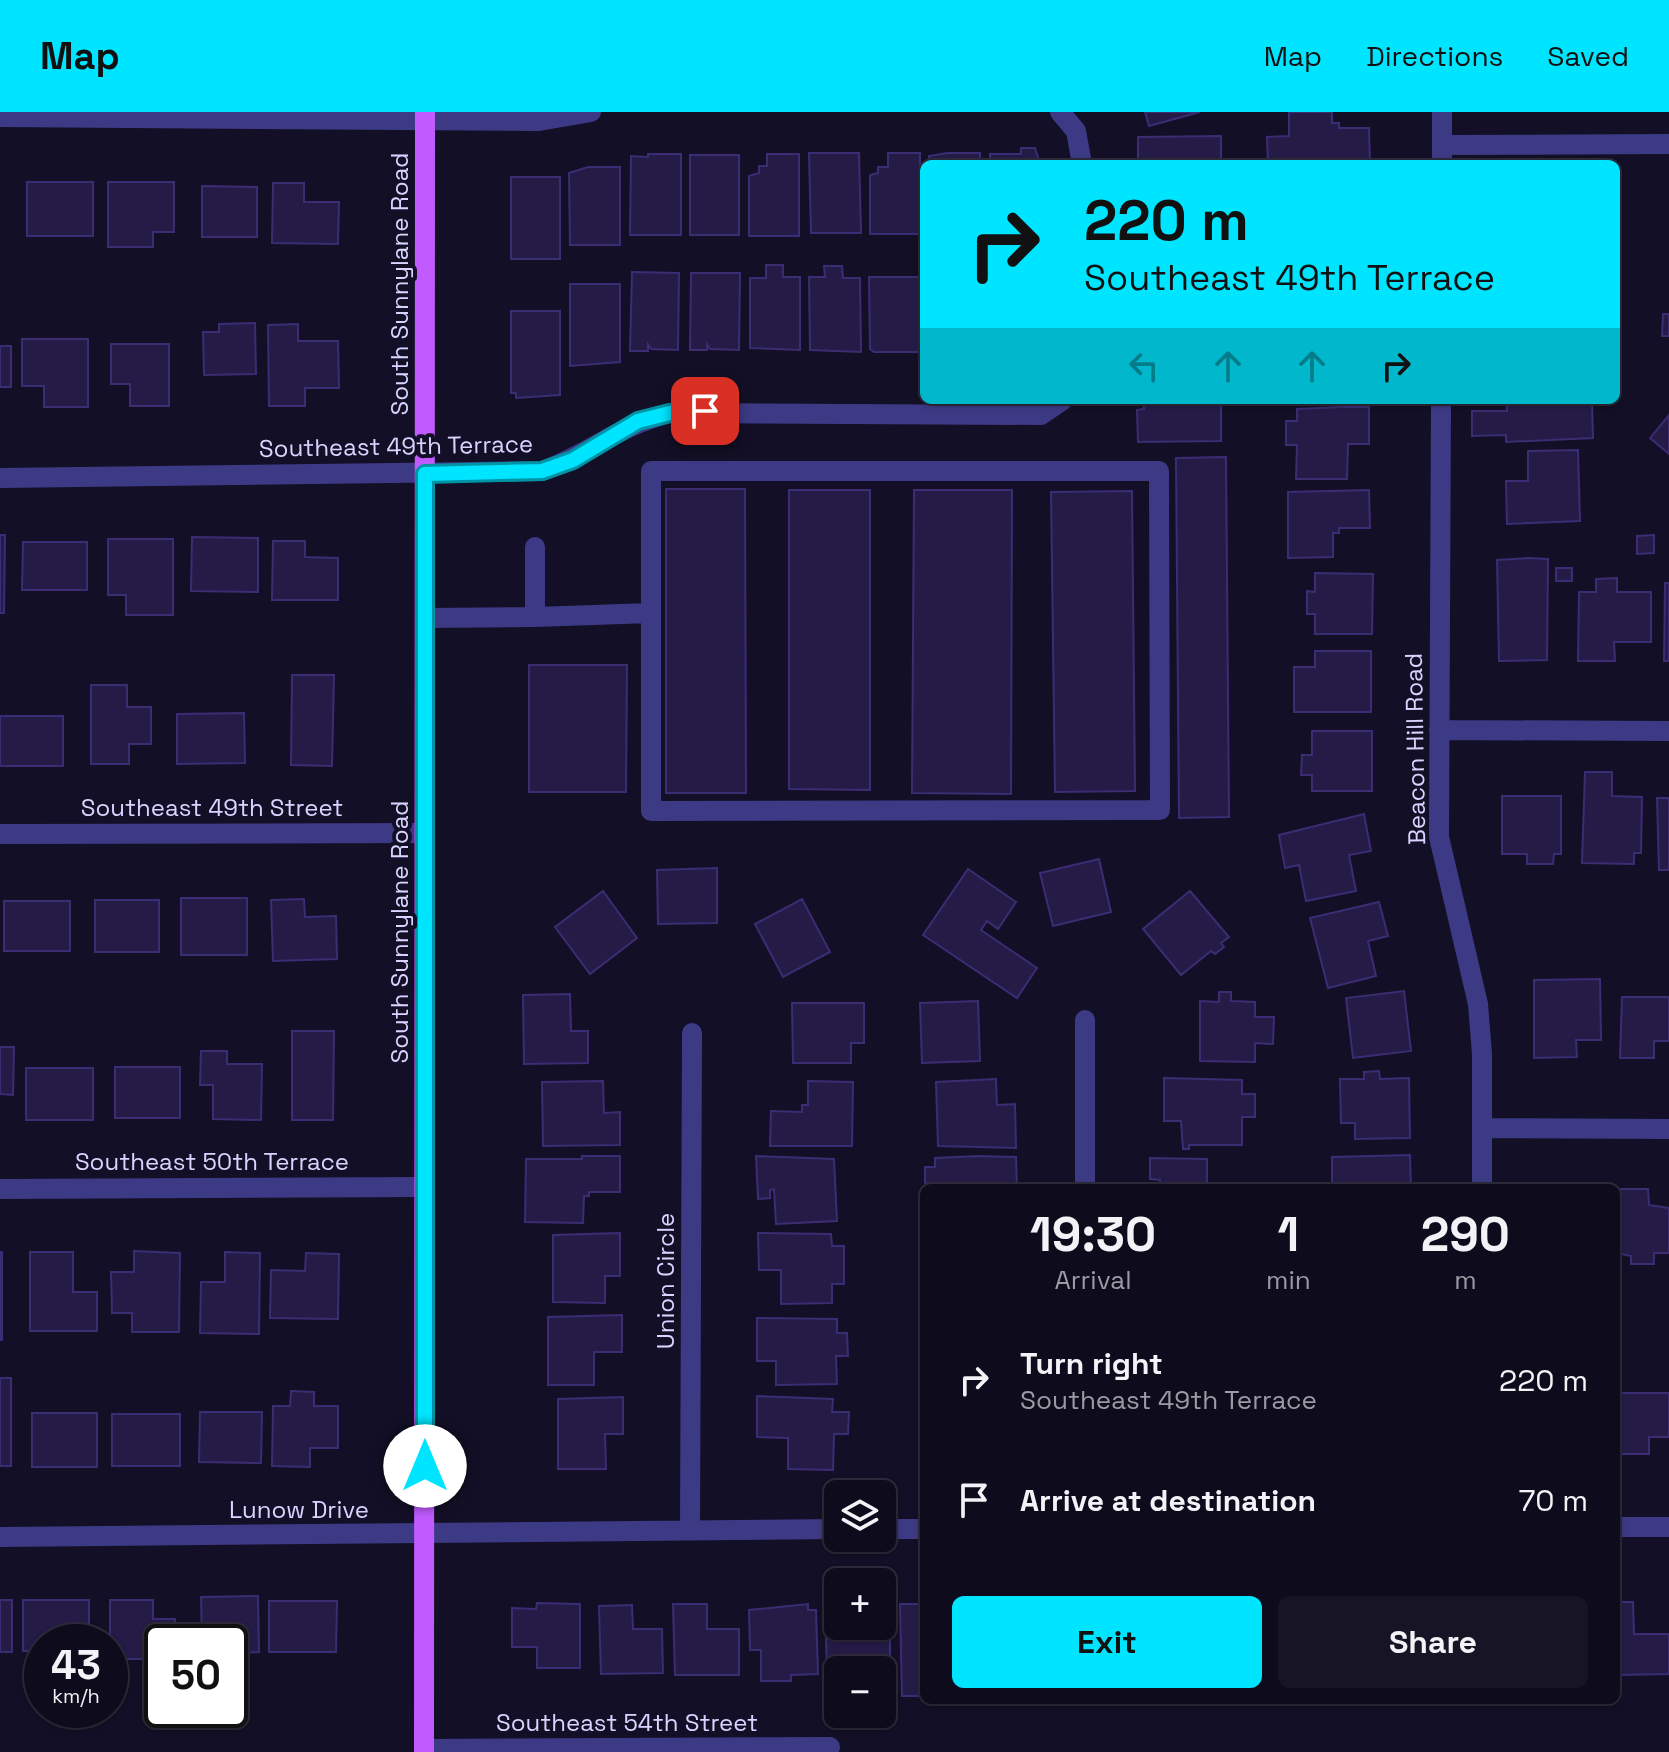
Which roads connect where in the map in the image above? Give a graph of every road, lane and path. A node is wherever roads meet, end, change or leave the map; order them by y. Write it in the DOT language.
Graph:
graph roads {
  1 [pos="591,112"];
  2 [pos="1060,112"];
  3 [pos="1442,112"];
  4 [pos="425,115"];
  5 [pos="0,117"];
  6 [pos="1669,144"];
  7 [pos="1442,154"];
  8 [pos="1081,160"];
  9 [pos="1057,404"];
  10 [pos="1441,404"];
  11 [pos="425,474"];
  12 [pos="0,478"];
  13 [pos="535,547"];
  14 [pos="651,613"];
  15 [pos="535,617"];
  16 [pos="425,618"];
  17 [pos="1439,730"];
  18 [pos="1669,731"];
  19 [pos="425,833"];
  20 [pos="0,834"];
  21 [pos="1085,1020"];
  22 [pos="692,1033"];
  23 [pos="1482,1128"];
  24 [pos="1669,1129"];
  25 [pos="1085,1184"];
  26 [pos="1482,1184"];
  27 [pos="425,1187"];
  28 [pos="0,1189"];
  29 [pos="1620,1527"];
  30 [pos="1669,1527"];
  31 [pos="824,1529"];
  32 [pos="896,1529"];
  33 [pos="920,1529"];
  34 [pos="690,1530"];
  35 [pos="425,1534"];
  36 [pos="0,1537"];
  37 [pos="830,1747"];
  38 [pos="424,1750"];
  1 -- 4 [label="street"];
  2 -- 8 [label="street"];
  3 -- 7 [label="street"];
  4 -- 5 [label="street"];
  4 -- 11 [label="main road, South Sunnylane Road"];
  6 -- 7 [label="street"];
  9 -- 11 [label="street, Southeast 49th Terrace"];
  10 -- 17 [label="street, Beacon Hill Road"];
  11 -- 12 [label="street, Southeast 49th Terrace"];
  11 -- 16 [label="main road, South Sunnylane Road"];
  13 -- 15 [label="street"];
  14 -- 14 [label="street"];
  14 -- 15 [label="street"];
  15 -- 16 [label="street"];
  16 -- 19 [label="main road, South Sunnylane Road"];
  17 -- 18 [label="street"];
  17 -- 23 [label="street, Beacon Hill Road"];
  19 -- 20 [label="street, Southeast 49th Street"];
  19 -- 27 [label="main road, South Sunnylane Road"];
  21 -- 25 [label="street"];
  22 -- 34 [label="street, Union Circle"];
  23 -- 24 [label="street"];
  23 -- 26 [label="street, Beacon Hill Road"];
  27 -- 28 [label="street, Southeast 50th Terrace"];
  27 -- 35 [label="main road, South Sunnylane Road"];
  29 -- 30 [label="street"];
  31 -- 34 [label="street, Lunow Drive"];
  32 -- 33 [label="street"];
  34 -- 35 [label="street, Lunow Drive"];
  35 -- 36 [label="street, Lunow Drive"];
  35 -- 38 [label="main road, South Sunnylane Road"];
  37 -- 38 [label="street, Southeast 54th Street"];
}
